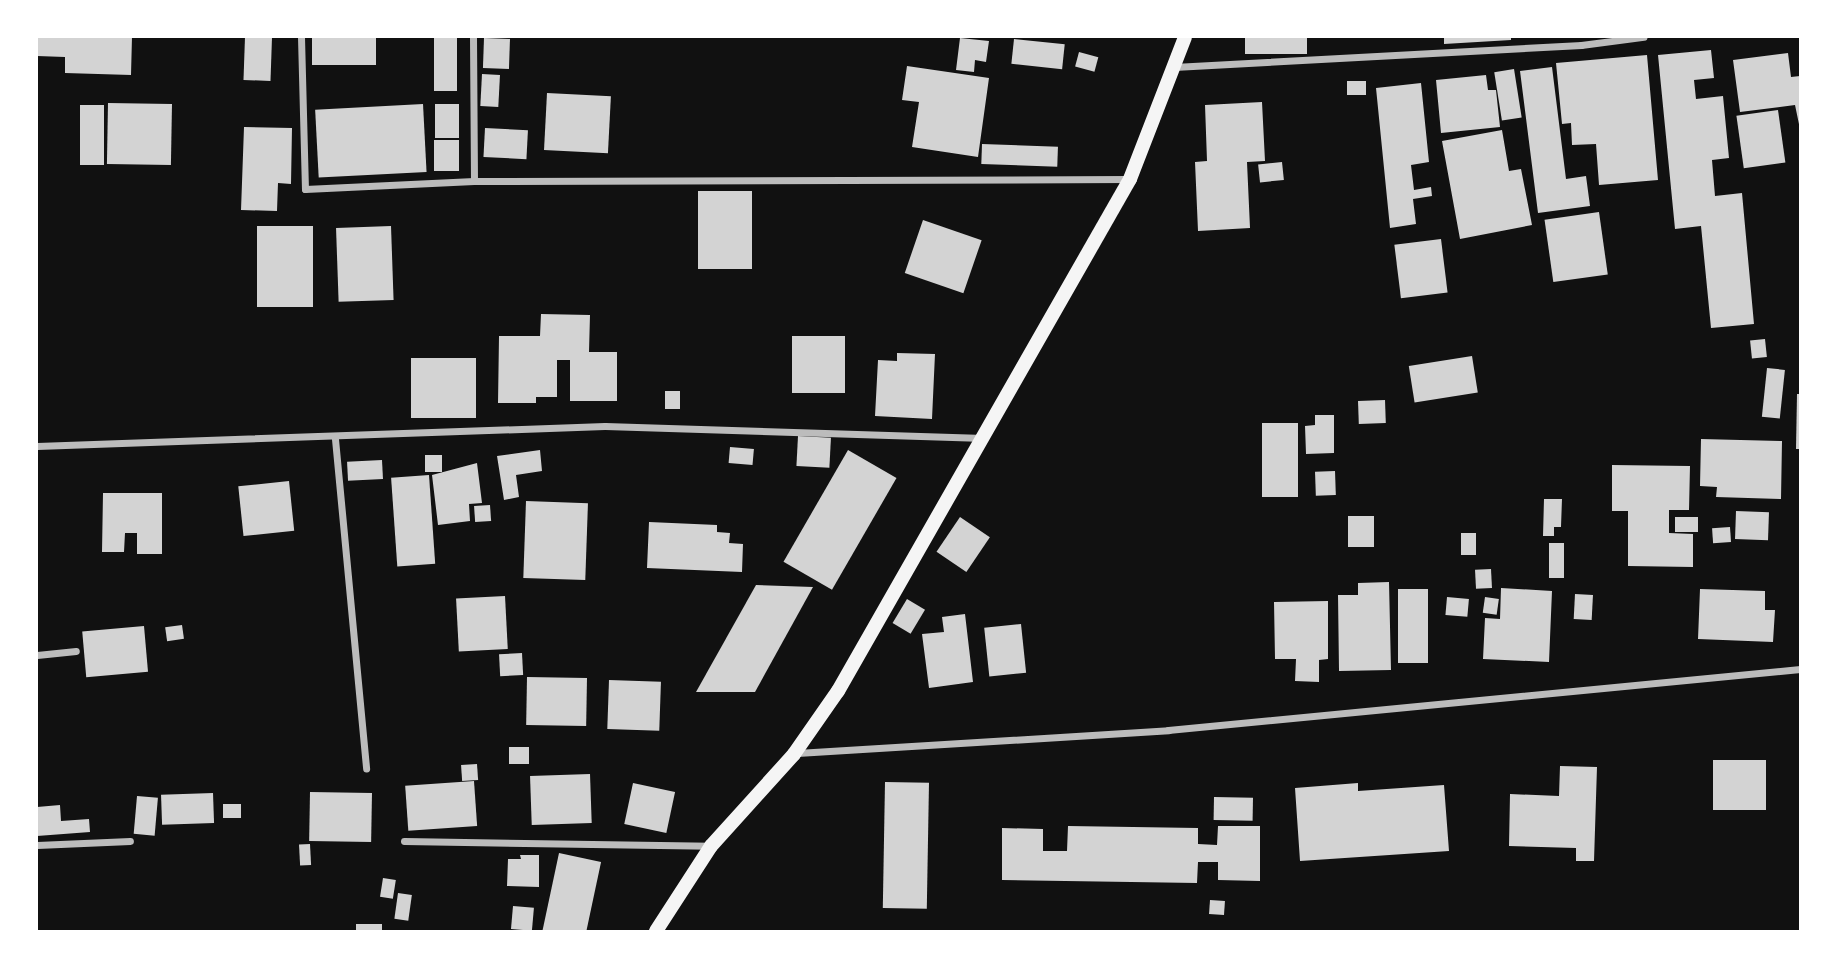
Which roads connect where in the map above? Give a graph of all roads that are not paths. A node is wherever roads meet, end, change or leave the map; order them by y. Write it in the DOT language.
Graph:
graph roads {
  1 [pos="301,37"];
  2 [pos="473,37"];
  3 [pos="1185,37"];
  4 [pos="1643,37"];
  5 [pos="1174,67"];
  6 [pos="1130,179"];
  7 [pos="474,181"];
  8 [pos="984,438"];
  9 [pos="335,439"];
  10 [pos="37,446"];
  11 [pos="76,651"];
  12 [pos="37,655"];
  13 [pos="1800,669"];
  14 [pos="794,754"];
  15 [pos="366,769"];
  16 [pos="130,841"];
  17 [pos="404,841"];
  18 [pos="37,845"];
  19 [pos="710,846"];
  20 [pos="656,931"];
  1 -- 7 [label="street"];
  2 -- 7 [label="street"];
  3 -- 5 [label="main road"];
  4 -- 5 [label="street"];
  5 -- 6 [label="main road"];
  6 -- 7 [label="street"];
  6 -- 8 [label="main road"];
  8 -- 9 [label="street"];
  8 -- 14 [label="main road"];
  9 -- 10 [label="street"];
  9 -- 15 [label="street"];
  11 -- 12 [label="street"];
  13 -- 14 [label="street"];
  14 -- 19 [label="main road"];
  16 -- 18 [label="street"];
  17 -- 19 [label="street"];
  19 -- 20 [label="main road"];
}
